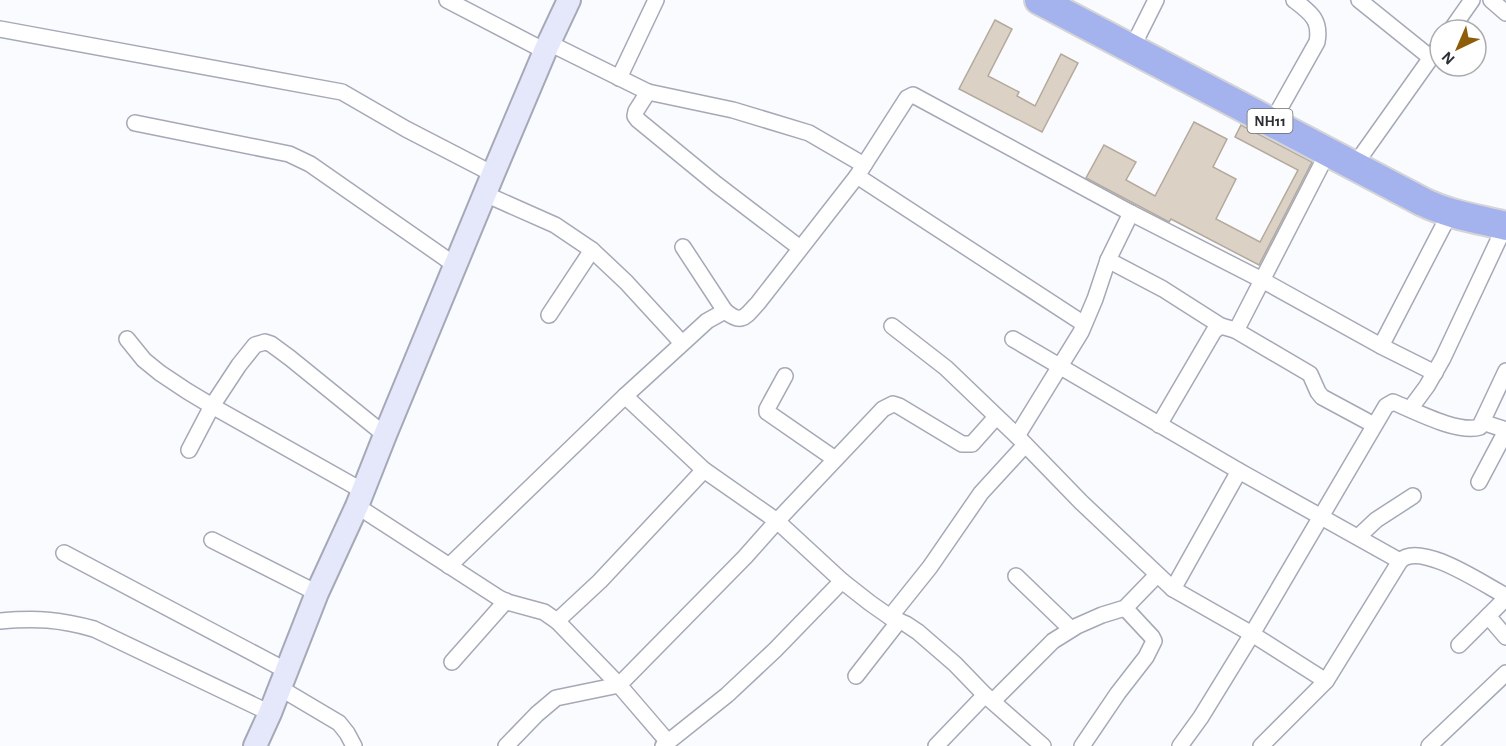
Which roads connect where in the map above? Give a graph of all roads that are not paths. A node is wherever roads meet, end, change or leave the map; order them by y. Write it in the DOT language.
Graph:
graph roads {
  1 [pos="447,0"];
  2 [pos="569,0"];
  3 [pos="656,0"];
  4 [pos="1040,0"];
  5 [pos="1156,0"];
  6 [pos="1294,0"];
  7 [pos="1359,0"];
  8 [pos="1472,0"];
  9 [pos="1491,0"];
  10 [pos="1506,13"];
  11 [pos="1459,18"];
  12 [pos="0,29"];
  13 [pos="547,47"];
  14 [pos="1428,47"];
  15 [pos="1132,48"];
  16 [pos="1428,63"];
  17 [pos="619,78"];
  18 [pos="648,92"];
  19 [pos="1272,122"];
  20 [pos="135,123"];
  21 [pos="1328,152"];
  22 [pos="1354,166"];
  23 [pos="861,170"];
  24 [pos="489,184"];
  25 [pos="1131,213"];
  26 [pos="1450,213"];
  27 [pos="1506,226"];
  28 [pos="683,248"];
  29 [pos="800,248"];
  30 [pos="592,250"];
  31 [pos="1108,260"];
  32 [pos="455,265"];
  33 [pos="1262,280"];
  34 [pos="725,311"];
  35 [pos="549,315"];
  36 [pos="1084,324"];
  37 [pos="892,326"];
  38 [pos="1228,328"];
  39 [pos="127,339"];
  40 [pos="1013,339"];
  41 [pos="682,343"];
  42 [pos="1381,346"];
  43 [pos="1059,366"];
  44 [pos="1506,371"];
  45 [pos="1435,373"];
  46 [pos="785,376"];
  47 [pos="625,396"];
  48 [pos="212,406"];
  49 [pos="1410,409"];
  50 [pos="996,417"];
  51 [pos="1482,422"];
  52 [pos="1159,425"];
  53 [pos="1374,425"];
  54 [pos="1506,430"];
  55 [pos="385,435"];
  56 [pos="1021,441"];
  57 [pos="189,450"];
  58 [pos="835,459"];
  59 [pos="704,470"];
  60 [pos="1239,471"];
  61 [pos="1479,482"];
  62 [pos="1413,496"];
  63 [pos="360,499"];
  64 [pos="1322,517"];
  65 [pos="777,521"];
  66 [pos="1358,537"];
  67 [pos="212,540"];
  68 [pos="64,553"];
  69 [pos="1400,561"];
  70 [pos="449,566"];
  71 [pos="1157,575"];
  72 [pos="1016,576"];
  73 [pos="842,581"];
  74 [pos="1173,589"];
  75 [pos="317,593"];
  76 [pos="1506,597"];
  77 [pos="506,601"];
  78 [pos="1125,608"];
  79 [pos="1488,616"];
  80 [pos="894,619"];
  81 [pos="0,621"];
  82 [pos="557,621"];
  83 [pos="1071,629"];
  84 [pos="1252,634"];
  85 [pos="1506,637"];
  86 [pos="1459,645"];
  87 [pos="452,662"];
  88 [pos="1506,673"];
  89 [pos="856,676"];
  90 [pos="284,679"];
  91 [pos="1326,681"];
  92 [pos="619,685"];
  93 [pos="989,698"];
  94 [pos="270,713"];
  95 [pos="666,744"];
  96 [pos="255,746"];
  97 [pos="354,746"];
  98 [pos="506,746"];
  99 [pos="936,746"];
  100 [pos="1043,746"];
  101 [pos="1082,746"];
  102 [pos="1180,746"];
  103 [pos="1262,746"];
  104 [pos="1429,746"];
  1 -- 13 [label="street"];
  2 -- 13 [label="street"];
  3 -- 17 [label="street"];
  4 -- 15 [label="highway, NH11"];
  5 -- 15 [label="street"];
  6 -- 19 [label="street"];
  7 -- 14 [label="street"];
  8 -- 11 [label="street"];
  9 -- 10 [label="street"];
  12 -- 24 [label="street"];
  13 -- 17 [label="street"];
  13 -- 24 [label="street"];
  15 -- 19 [label="highway, NH11"];
  16 -- 22 [label="street"];
  17 -- 18 [label="street"];
  18 -- 23 [label="street"];
  18 -- 29 [label="street"];
  19 -- 21 [label="highway, NH11"];
  20 -- 32 [label="street"];
  21 -- 22 [label="highway, NH11"];
  21 -- 33 [label="street"];
  22 -- 26 [label="highway, NH11"];
  23 -- 25 [label="street"];
  23 -- 29 [label="street"];
  23 -- 36 [label="street"];
  24 -- 30 [label="street"];
  24 -- 32 [label="street"];
  25 -- 31 [label="street"];
  25 -- 33 [label="street"];
  26 -- 27 [label="highway, NH11"];
  26 -- 42 [label="street"];
  27 -- 45 [label="street"];
  28 -- 34 [label="street"];
  29 -- 34 [label="street"];
  30 -- 35 [label="street"];
  30 -- 41 [label="street"];
  31 -- 36 [label="street"];
  31 -- 38 [label="street"];
  32 -- 55 [label="street"];
  33 -- 38 [label="street"];
  33 -- 42 [label="street"];
  34 -- 41 [label="street"];
  36 -- 43 [label="street"];
  37 -- 50 [label="street"];
  38 -- 52 [label="street"];
  38 -- 53 [label="street"];
  39 -- 48 [label="street"];
  40 -- 43 [label="street"];
  41 -- 47 [label="street"];
  42 -- 45 [label="street"];
  43 -- 52 [label="street"];
  43 -- 56 [label="street"];
  44 -- 51 [label="street"];
  45 -- 49 [label="street"];
  46 -- 58 [label="street"];
  47 -- 59 [label="street"];
  47 -- 70 [label="street"];
  48 -- 55 [label="street"];
  48 -- 57 [label="street"];
  48 -- 63 [label="street"];
  49 -- 51 [label="street"];
  49 -- 53 [label="street"];
  50 -- 56 [label="street"];
  50 -- 58 [label="street"];
  51 -- 54 [label="street"];
  52 -- 60 [label="street"];
  53 -- 64 [label="street"];
  54 -- 61 [label="street"];
  55 -- 63 [label="street"];
  56 -- 71 [label="street"];
  56 -- 80 [label="street"];
  58 -- 65 [label="street"];
  59 -- 65 [label="street"];
  59 -- 82 [label="street"];
  60 -- 64 [label="street"];
  60 -- 74 [label="street"];
  62 -- 66 [label="street"];
  63 -- 70 [label="street"];
  63 -- 75 [label="street"];
  64 -- 66 [label="street"];
  64 -- 84 [label="street"];
  65 -- 73 [label="street"];
  65 -- 92 [label="street"];
  66 -- 69 [label="street"];
  67 -- 75 [label="street"];
  68 -- 90 [label="street"];
  69 -- 76 [label="street"];
  69 -- 91 [label="street"];
  70 -- 77 [label="street"];
  71 -- 74 [label="street"];
  71 -- 78 [label="street"];
  72 -- 83 [label="street"];
  73 -- 80 [label="street"];
  73 -- 95 [label="street"];
  74 -- 84 [label="street"];
  75 -- 90 [label="street"];
  76 -- 79 [label="street"];
  77 -- 82 [label="street"];
  77 -- 87 [label="street"];
  78 -- 83 [label="street"];
  78 -- 101 [label="street"];
  79 -- 85 [label="street"];
  79 -- 86 [label="street"];
  80 -- 89 [label="street"];
  80 -- 93 [label="street"];
  81 -- 94 [label="street"];
  82 -- 92 [label="street"];
  83 -- 93 [label="street"];
  84 -- 91 [label="street"];
  84 -- 102 [label="street"];
  88 -- 104 [label="street"];
  90 -- 94 [label="street"];
  90 -- 97 [label="street"];
  91 -- 103 [label="street"];
  92 -- 95 [label="street"];
  92 -- 98 [label="street"];
  93 -- 99 [label="street"];
  93 -- 100 [label="street"];
  94 -- 96 [label="street"];
}
